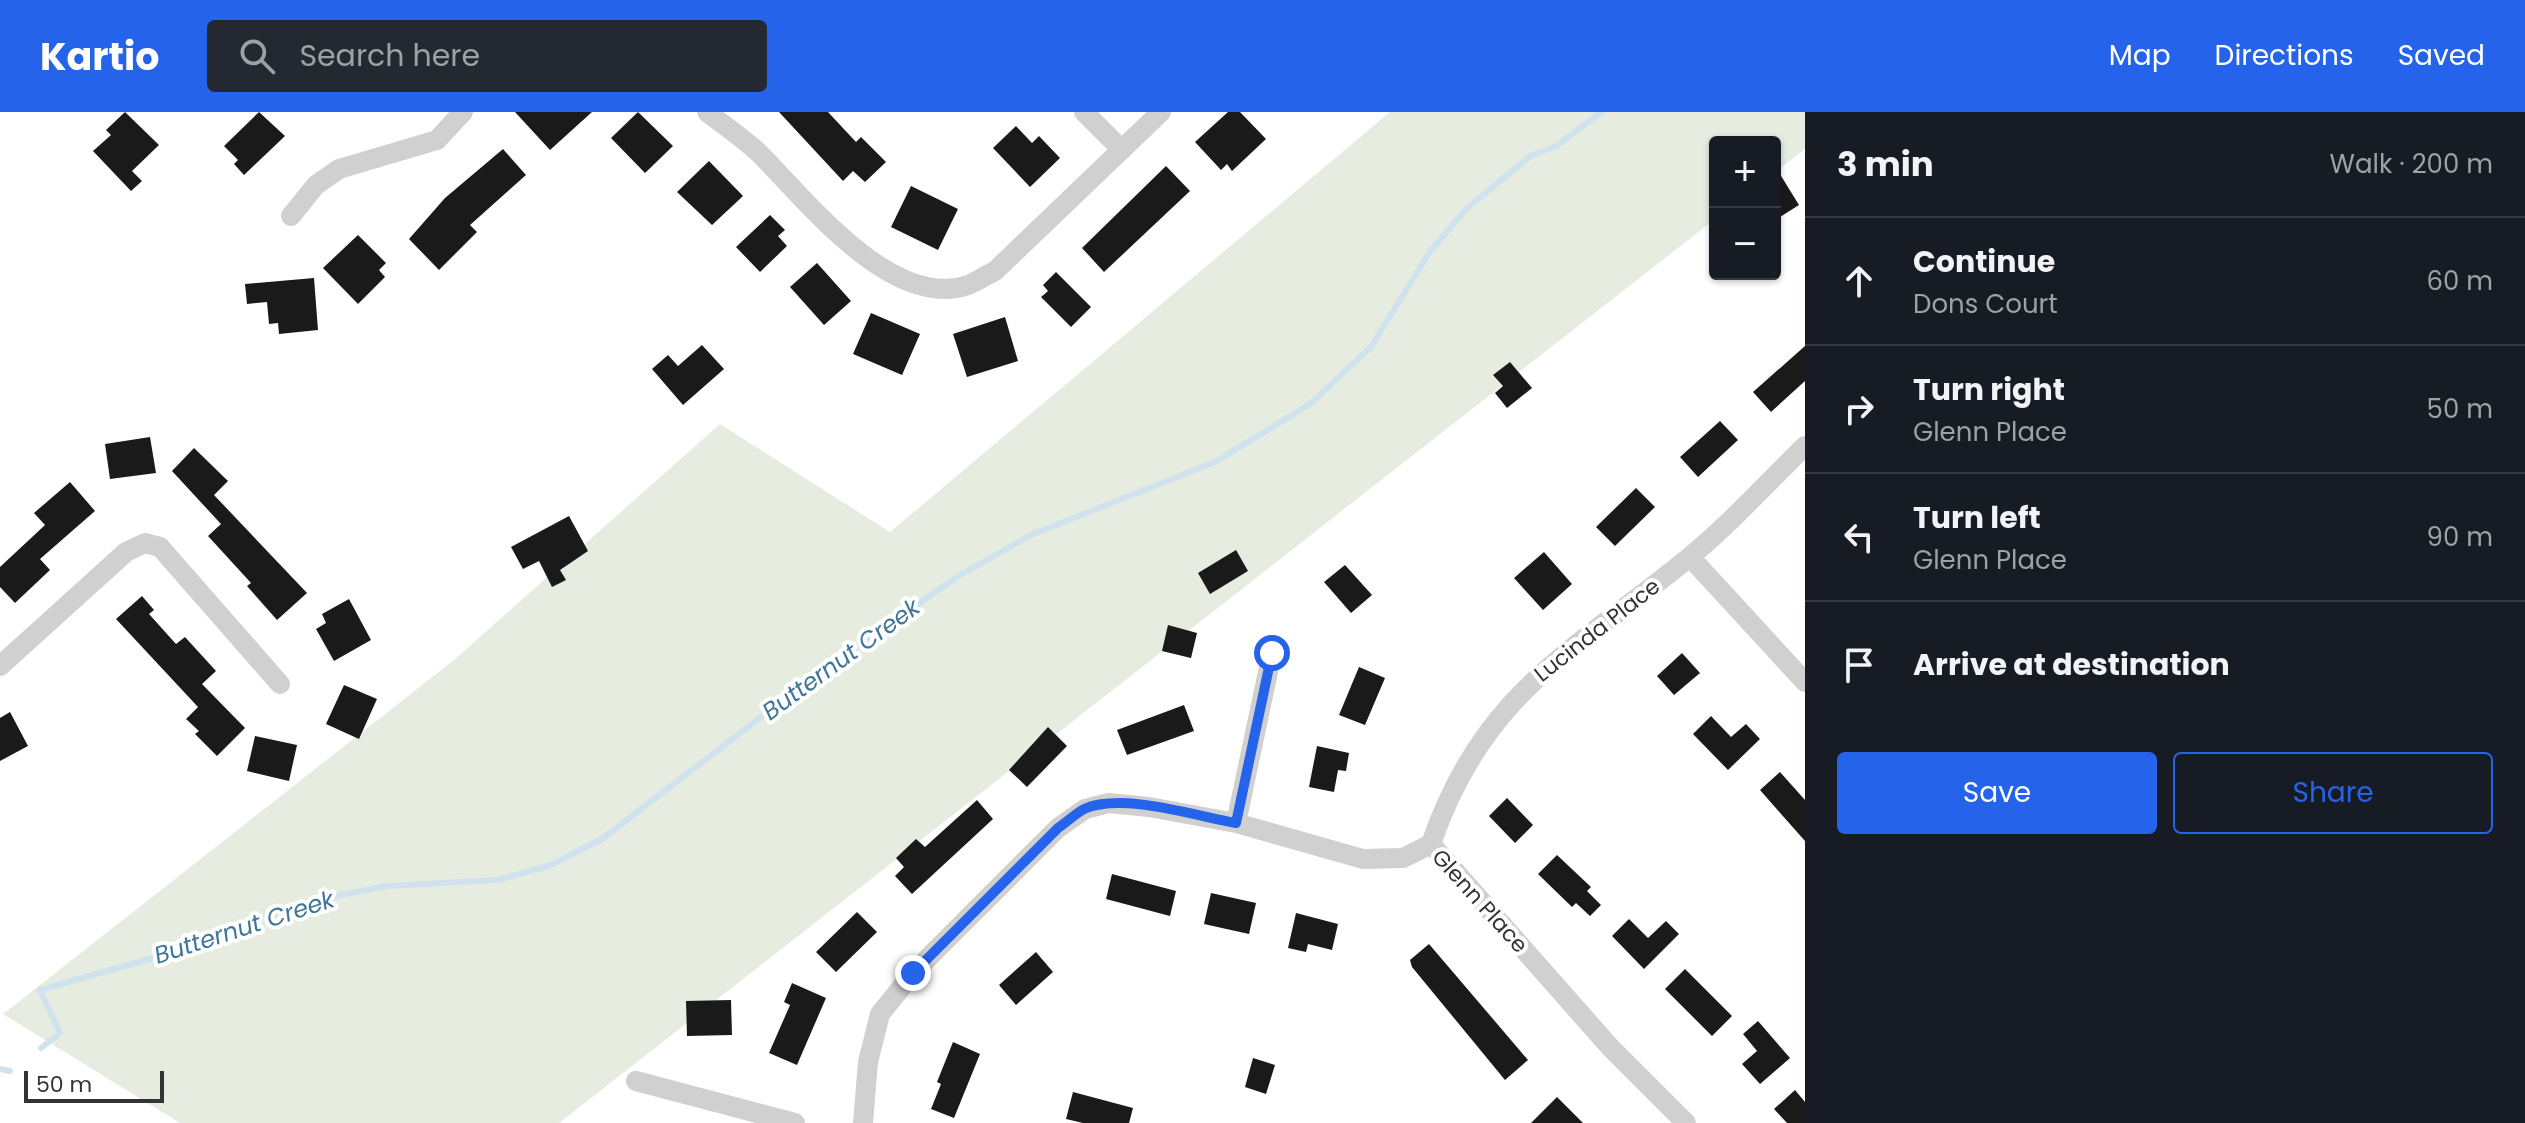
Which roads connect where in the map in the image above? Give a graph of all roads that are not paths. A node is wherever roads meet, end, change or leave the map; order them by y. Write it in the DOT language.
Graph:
graph roads {
  1 [pos="463,112"];
  2 [pos="707,112"];
  3 [pos="1084,112"];
  4 [pos="1161,112"];
  5 [pos="1122,150"];
  6 [pos="291,216"];
  7 [pos="1805,446"];
  8 [pos="1690,557"];
  9 [pos="1272,653"];
  10 [pos="0,666"];
  11 [pos="1805,682"];
  12 [pos="280,684"];
  13 [pos="1236,823"];
  14 [pos="1431,844"];
  15 [pos="636,1081"];
  16 [pos="795,1123"];
  17 [pos="863,1123"];
  18 [pos="1686,1123"];
  1 -- 6 [label="street"];
  2 -- 5 [label="street"];
  3 -- 5 [label="street"];
  4 -- 5 [label="street"];
  7 -- 8 [label="street, Lucinda Place"];
  8 -- 11 [label="street"];
  8 -- 14 [label="street, Lucinda Place"];
  9 -- 13 [label="street"];
  10 -- 12 [label="street"];
  13 -- 14 [label="street, Glenn Place"];
  13 -- 17 [label="street, Glenn Place"];
  14 -- 18 [label="street, Glenn Place"];
  15 -- 16 [label="street"];
}
